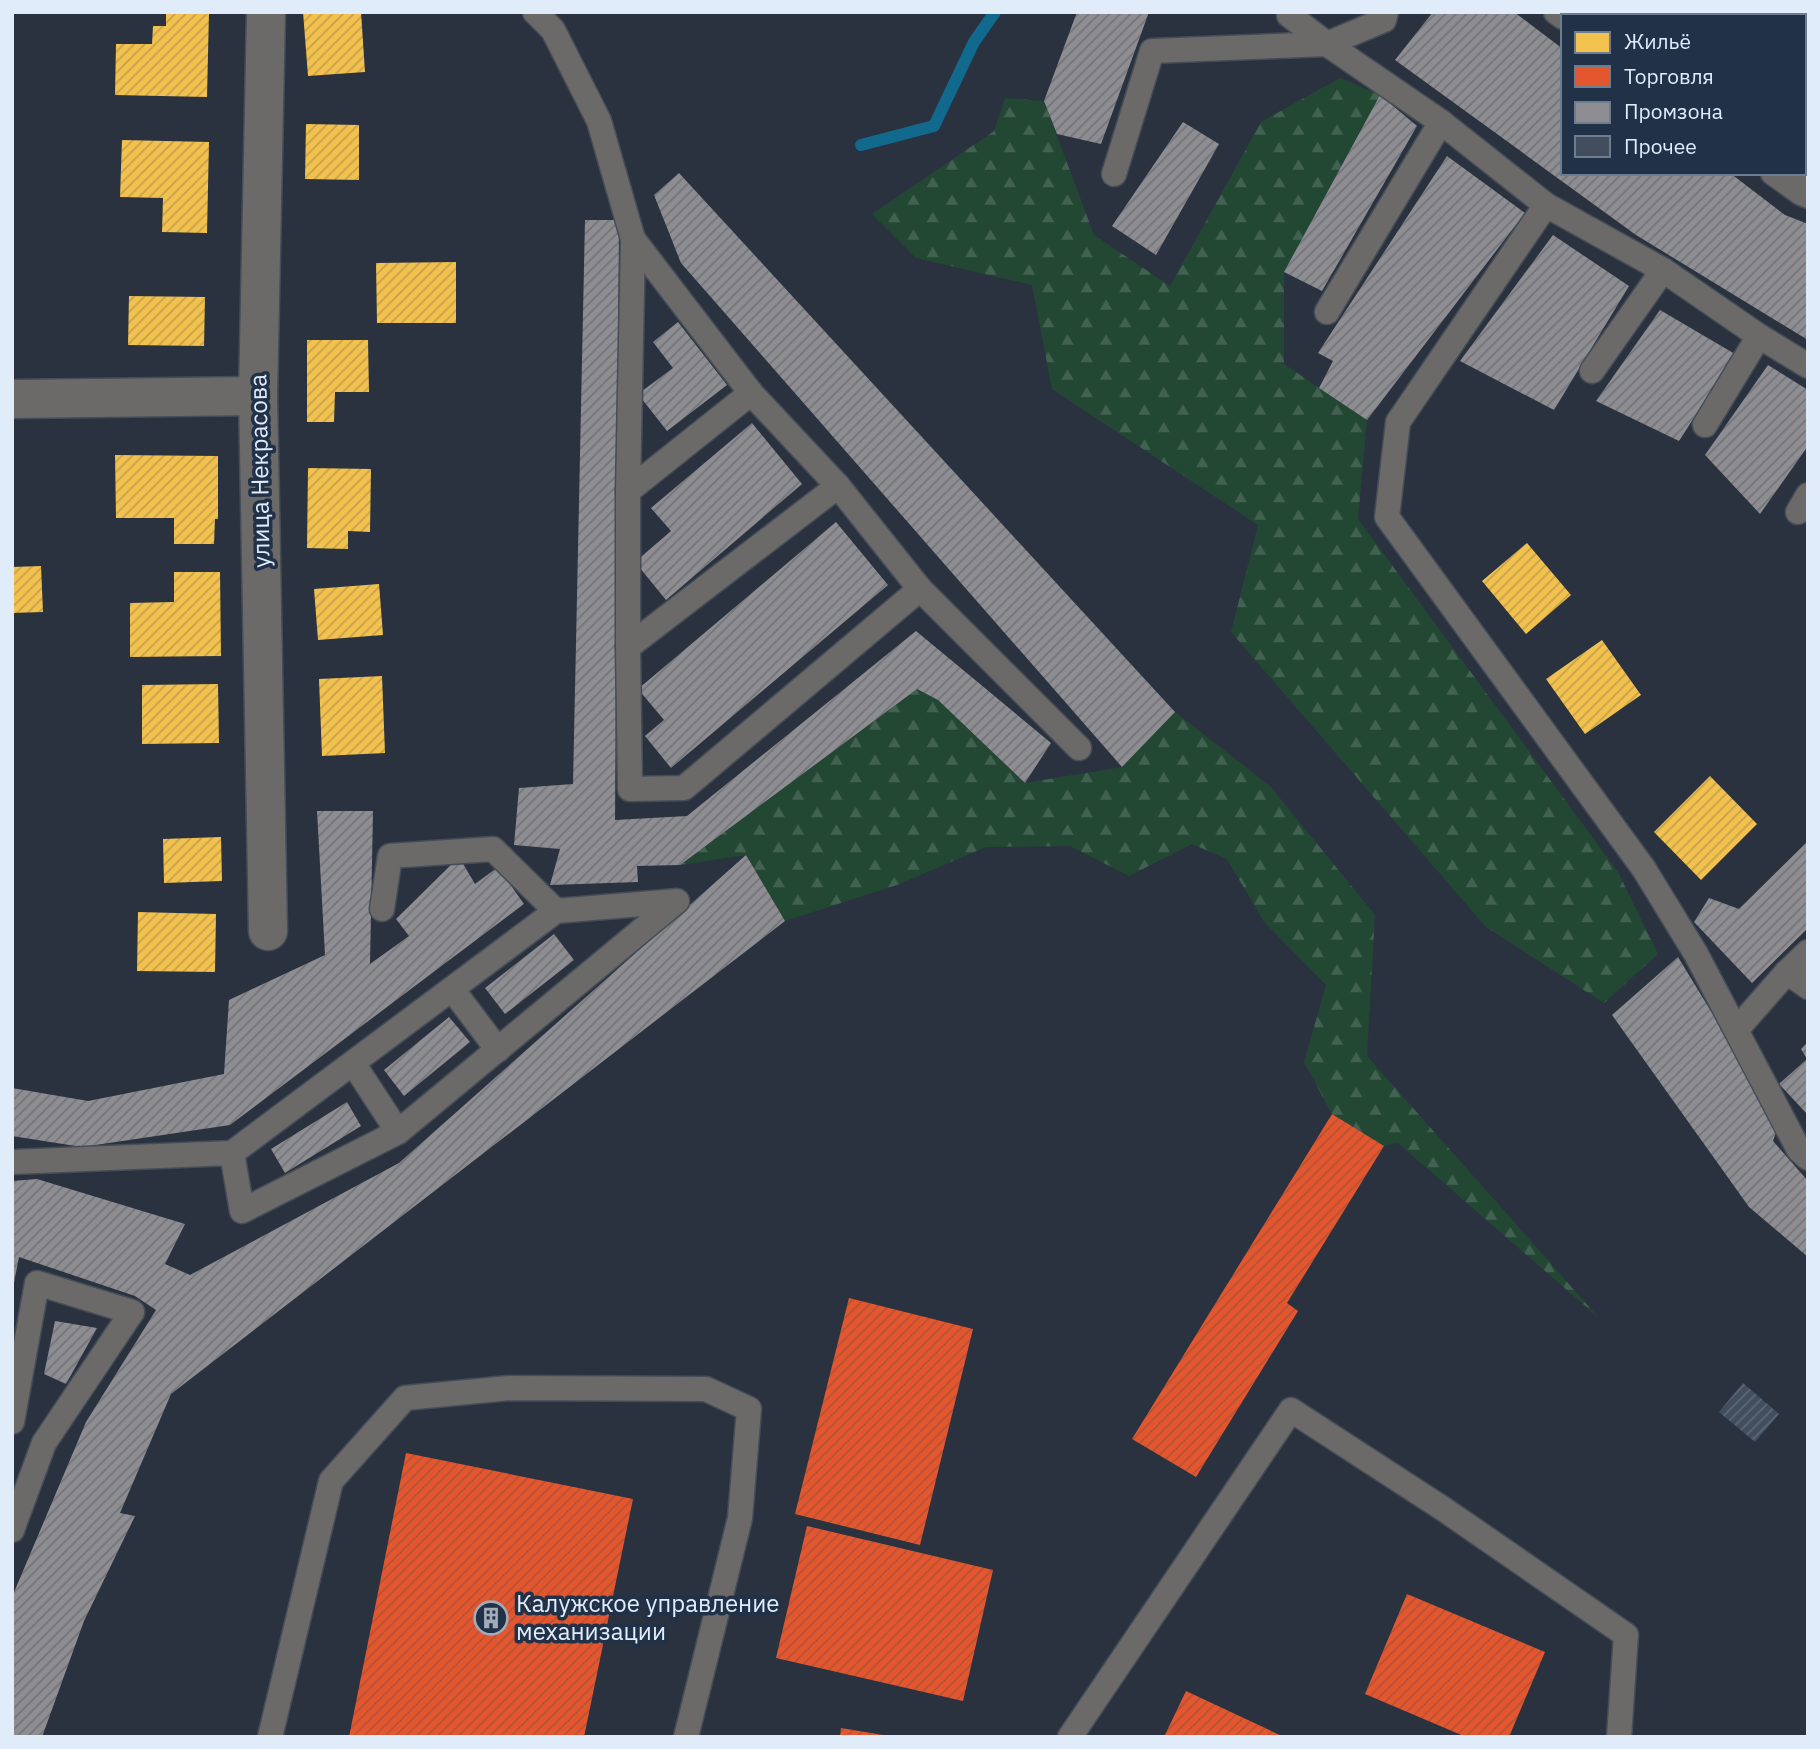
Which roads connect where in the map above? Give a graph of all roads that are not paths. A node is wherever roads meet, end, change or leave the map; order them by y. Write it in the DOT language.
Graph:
graph roads {
  1 [pos="266,12"];
  2 [pos="536,12"];
  3 [pos="1289,12"];
  4 [pos="1386,12"];
  5 [pos="1326,44"];
  6 [pos="1441,122"];
  7 [pos="1808,165"];
  8 [pos="1114,174"];
  9 [pos="1776,175"];
  10 [pos="1804,194"];
  11 [pos="1546,205"];
  12 [pos="633,239"];
  13 [pos="1663,270"];
  14 [pos="1327,312"];
  15 [pos="1759,336"];
  16 [pos="1808,366"];
  17 [pos="1592,371"];
  18 [pos="751,393"];
  19 [pos="258,396"];
  20 [pos="12,399"];
  21 [pos="1705,425"];
  22 [pos="838,486"];
  23 [pos="628,491"];
  24 [pos="920,589"];
  25 [pos="628,647"];
  26 [pos="1079,748"];
  27 [pos="382,908"];
  28 [pos="556,911"];
  29 [pos="268,930"];
  30 [pos="1808,952"];
  31 [pos="1787,972"];
  32 [pos="1808,987"];
  33 [pos="452,989"];
  34 [pos="1737,1028"];
  35 [pos="498,1050"];
  36 [pos="353,1063"];
  37 [pos="398,1132"];
  38 [pos="232,1153"];
  39 [pos="1808,1158"];
  40 [pos="12,1162"];
  41 [pos="12,1422"];
  42 [pos="12,1530"];
  43 [pos="270,1737"];
  44 [pos="686,1737"];
  45 [pos="1070,1737"];
  46 [pos="1619,1737"];
  1 -- 19 [label="street, улица Некрасова"];
  2 -- 12 [label="lane"];
  3 -- 5 [label="lane"];
  4 -- 5 [label="lane"];
  5 -- 6 [label="lane"];
  5 -- 8 [label="lane"];
  6 -- 11 [label="lane"];
  6 -- 14 [label="lane"];
  7 -- 10 [label="lane"];
  9 -- 10 [label="lane"];
  11 -- 13 [label="lane"];
  11 -- 34 [label="lane"];
  12 -- 18 [label="lane"];
  12 -- 23 [label="lane"];
  13 -- 15 [label="lane"];
  13 -- 17 [label="lane"];
  15 -- 16 [label="lane"];
  15 -- 21 [label="lane"];
  18 -- 22 [label="lane"];
  18 -- 23 [label="lane"];
  19 -- 20 [label="street"];
  19 -- 29 [label="street, улица Некрасова"];
  22 -- 24 [label="lane"];
  22 -- 25 [label="lane"];
  23 -- 25 [label="lane"];
  24 -- 25 [label="lane"];
  24 -- 26 [label="lane"];
  27 -- 28 [label="lane"];
  28 -- 33 [label="lane"];
  28 -- 35 [label="lane"];
  30 -- 31 [label="lane"];
  31 -- 32 [label="lane"];
  31 -- 34 [label="lane"];
  33 -- 35 [label="lane"];
  33 -- 36 [label="lane"];
  34 -- 39 [label="lane"];
  35 -- 37 [label="lane"];
  36 -- 37 [label="lane"];
  36 -- 38 [label="lane"];
  37 -- 38 [label="lane"];
  38 -- 40 [label="lane"];
  41 -- 42 [label="lane"];
  43 -- 44 [label="lane"];
  45 -- 46 [label="lane"];
}
